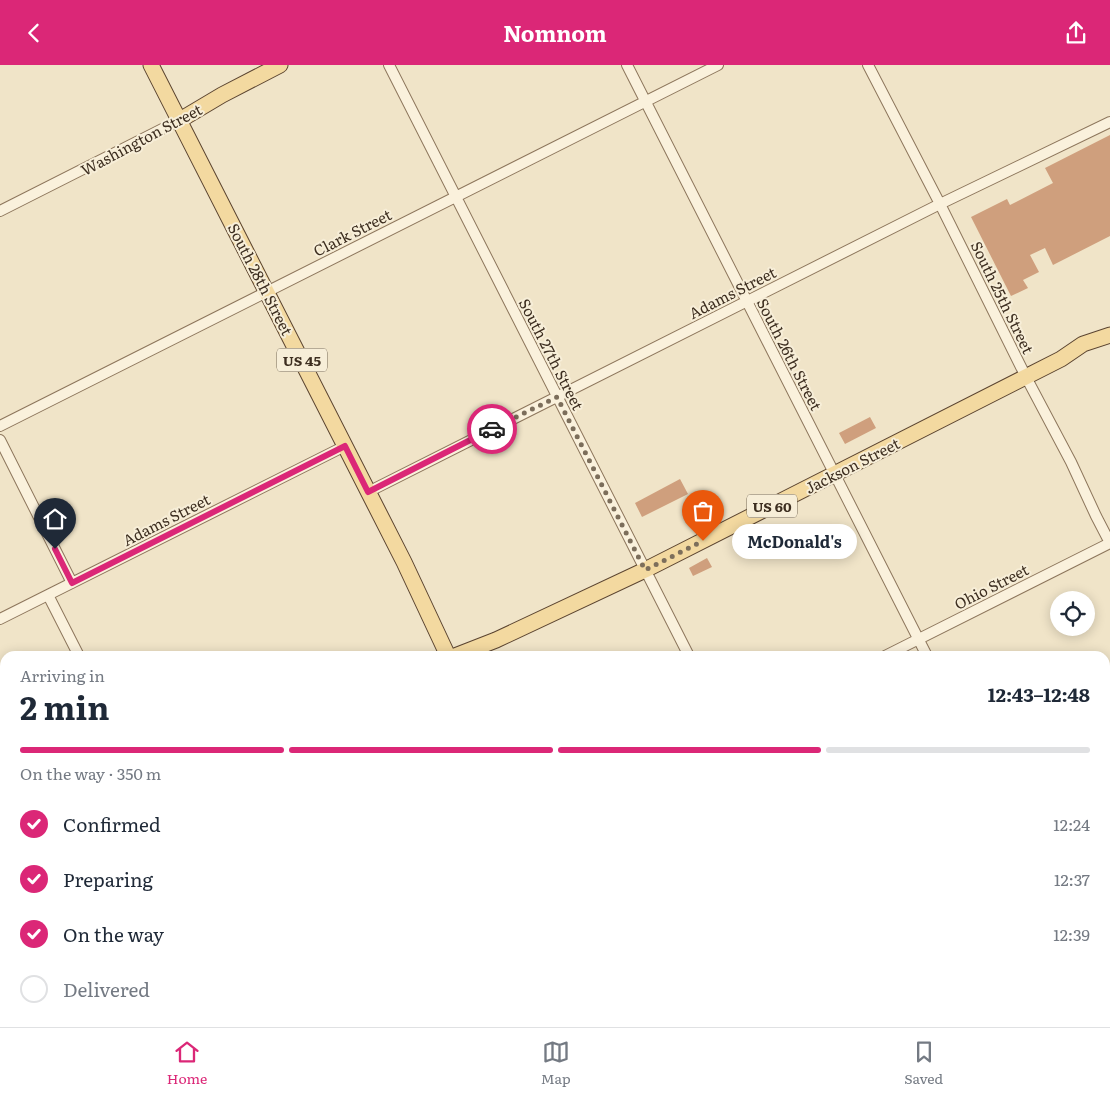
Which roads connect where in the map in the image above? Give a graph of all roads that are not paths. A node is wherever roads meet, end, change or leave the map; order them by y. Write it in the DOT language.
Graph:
graph roads {
  1 [pos="152,65"];
  2 [pos="280,65"];
  3 [pos="389,65"];
  4 [pos="627,65"];
  5 [pos="718,65"];
  6 [pos="868,65"];
  7 [pos="646,101"];
  8 [pos="180,120"];
  9 [pos="1110,122"];
  10 [pos="456,197"];
  11 [pos="940,205"];
  12 [pos="0,211"];
  13 [pos="268,291"];
  14 [pos="747,302"];
  15 [pos="1110,331"];
  16 [pos="1110,335"];
  17 [pos="1083,344"];
  18 [pos="1026,377"];
  19 [pos="557,397"];
  20 [pos="0,426"];
  21 [pos="0,440"];
  22 [pos="345,446"];
  23 [pos="834,474"];
  24 [pos="368,492"];
  25 [pos="1110,543"];
  26 [pos="645,570"];
  27 [pos="72,583"];
  28 [pos="48,595"];
  29 [pos="0,619"];
  30 [pos="918,640"];
  31 [pos="76,651"];
  32 [pos="446,651"];
  33 [pos="468,651"];
  34 [pos="686,651"];
  35 [pos="896,651"];
  36 [pos="924,651"];
  1 -- 8 [label="main road, South 28th Street / US 45"];
  2 -- 8 [label="main road, Washington Street"];
  3 -- 10 [label="street, South 27th Street"];
  4 -- 7 [label="street, South 26th Street"];
  5 -- 7 [label="street, Clark Street"];
  6 -- 11 [label="street, South 25th Street"];
  7 -- 10 [label="street, Clark Street"];
  7 -- 14 [label="street, South 26th Street"];
  8 -- 12 [label="street, Washington Street"];
  8 -- 13 [label="main road, South 28th Street / US 45"];
  9 -- 11 [label="street, Adams Street"];
  10 -- 13 [label="street, Clark Street"];
  10 -- 19 [label="street, South 27th Street"];
  11 -- 14 [label="street, Adams Street"];
  11 -- 18 [label="street, South 25th Street"];
  13 -- 20 [label="street, Clark Street"];
  13 -- 22 [label="main road, South 28th Street / US 45"];
  14 -- 19 [label="street, Adams Street"];
  14 -- 23 [label="street, South 26th Street"];
  15 -- 17 [label="street, Jackson Street"];
  16 -- 17 [label="main road, US 60"];
  17 -- 18 [label="main road, Jackson Street / US 60"];
  18 -- 23 [label="main road, Jackson Street / US 60"];
  18 -- 25 [label="street, South 25th Street"];
  19 -- 24 [label="street, Adams Street"];
  19 -- 26 [label="street, South 27th Street"];
  21 -- 27 [label="street"];
  22 -- 24 [label="main road, South 28th Street / US 45"];
  22 -- 27 [label="street, Adams Street"];
  23 -- 26 [label="main road, Jackson Street / US 60"];
  23 -- 30 [label="street, South 26th Street"];
  24 -- 32 [label="main road, South 28th Street / US 45"];
  25 -- 30 [label="street, Ohio Street"];
  26 -- 33 [label="main road, Jackson Street / US 60"];
  26 -- 34 [label="street, South 27th Street"];
  27 -- 28 [label="street, Adams Street"];
  28 -- 29 [label="street, Adams Street"];
  28 -- 31 [label="street"];
  30 -- 35 [label="street, Ohio Street"];
  30 -- 36 [label="street, South 26th Street"];
}
